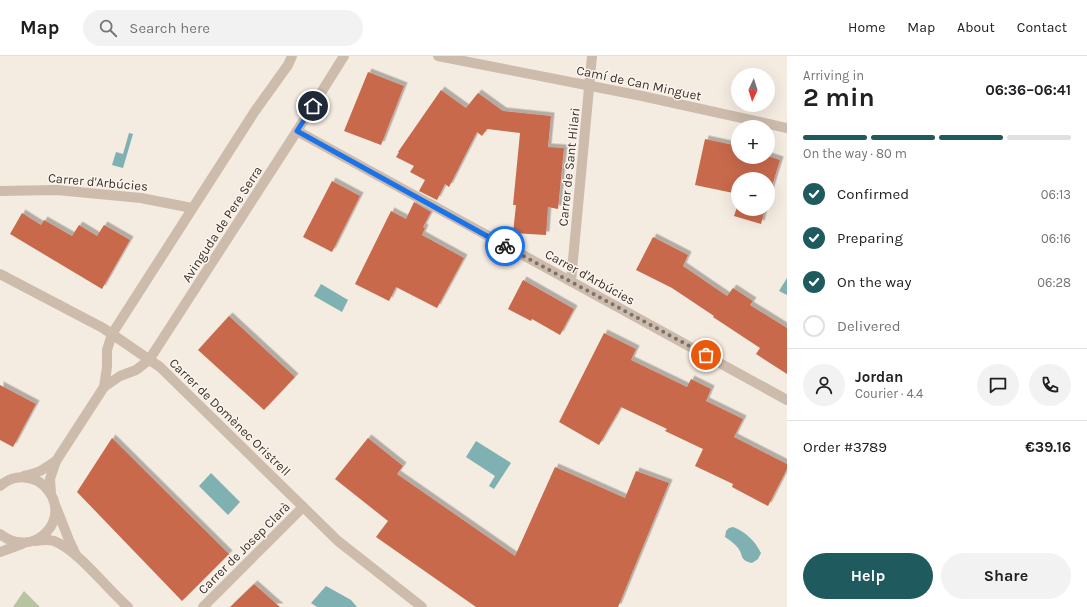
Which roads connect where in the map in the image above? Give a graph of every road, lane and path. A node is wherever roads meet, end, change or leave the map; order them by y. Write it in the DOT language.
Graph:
graph roads {
  1 [pos="292,56"];
  2 [pos="344,56"];
  3 [pos="438,56"];
  4 [pos="592,56"];
  5 [pos="590,86"];
  6 [pos="787,128"];
  7 [pos="297,131"];
  8 [pos="0,191"];
  9 [pos="192,208"];
  10 [pos="0,274"];
  11 [pos="571,281"];
  12 [pos="112,334"];
  13 [pos="150,360"];
  14 [pos="104,387"];
  15 [pos="787,400"];
  16 [pos="56,461"];
  17 [pos="22,477"];
  18 [pos="0,479"];
  19 [pos="11,480"];
  20 [pos="0,486"];
  21 [pos="53,497"];
  22 [pos="304,507"];
  23 [pos="0,534"];
  24 [pos="29,542"];
  25 [pos="0,552"];
  26 [pos="76,555"];
  27 [pos="128,607"];
  28 [pos="203,607"];
  29 [pos="422,607"];
  1 -- 9 [label="street, Avinguda de Pere Serra"];
  2 -- 7 [label="street, Avinguda de Pere Serra"];
  3 -- 5 [label="street, Camí de Can Minguet"];
  4 -- 5 [label="street, Carrer de Sant Hilari"];
  5 -- 6 [label="street, Camí de Can Minguet"];
  5 -- 11 [label="street, Carrer de Sant Hilari"];
  7 -- 11 [label="street, Carrer d'Arbúcies"];
  7 -- 13 [label="street, Avinguda de Pere Serra"];
  8 -- 9 [label="street, Carrer d'Arbúcies"];
  9 -- 12 [label="street, Avinguda de Pere Serra"];
  10 -- 12 [label="street, Carrer de Domènec Oristrell"];
  11 -- 15 [label="street, Carrer d'Arbúcies"];
  12 -- 13 [label="street, Carrer de Domènec Oristrell"];
  12 -- 14 [label="street, Avinguda de Pere Serra"];
  13 -- 14 [label="street, Avinguda de Pere Serra"];
  13 -- 22 [label="street, Carrer de Domènec Oristrell"];
  14 -- 16 [label="street, Avinguda de Pere Serra"];
  16 -- 17 [label="street, Avinguda de Pere Serra"];
  16 -- 21 [label="street, Avinguda de Pere Serra"];
  17 -- 19 [label="street, Avinguda de Pere Serra"];
  17 -- 21 [label="street"];
  18 -- 19 [label="street"];
  19 -- 20 [label="street"];
  21 -- 24 [label="street, Avinguda de Pere Serra"];
  21 -- 26 [label="street"];
  22 -- 28 [label="street, Carrer de Josep Clarà"];
  22 -- 29 [label="street, Carrer de Domènec Oristrell"];
  23 -- 24 [label="street"];
  24 -- 25 [label="street"];
  24 -- 26 [label="street"];
  26 -- 27 [label="street"];
}
